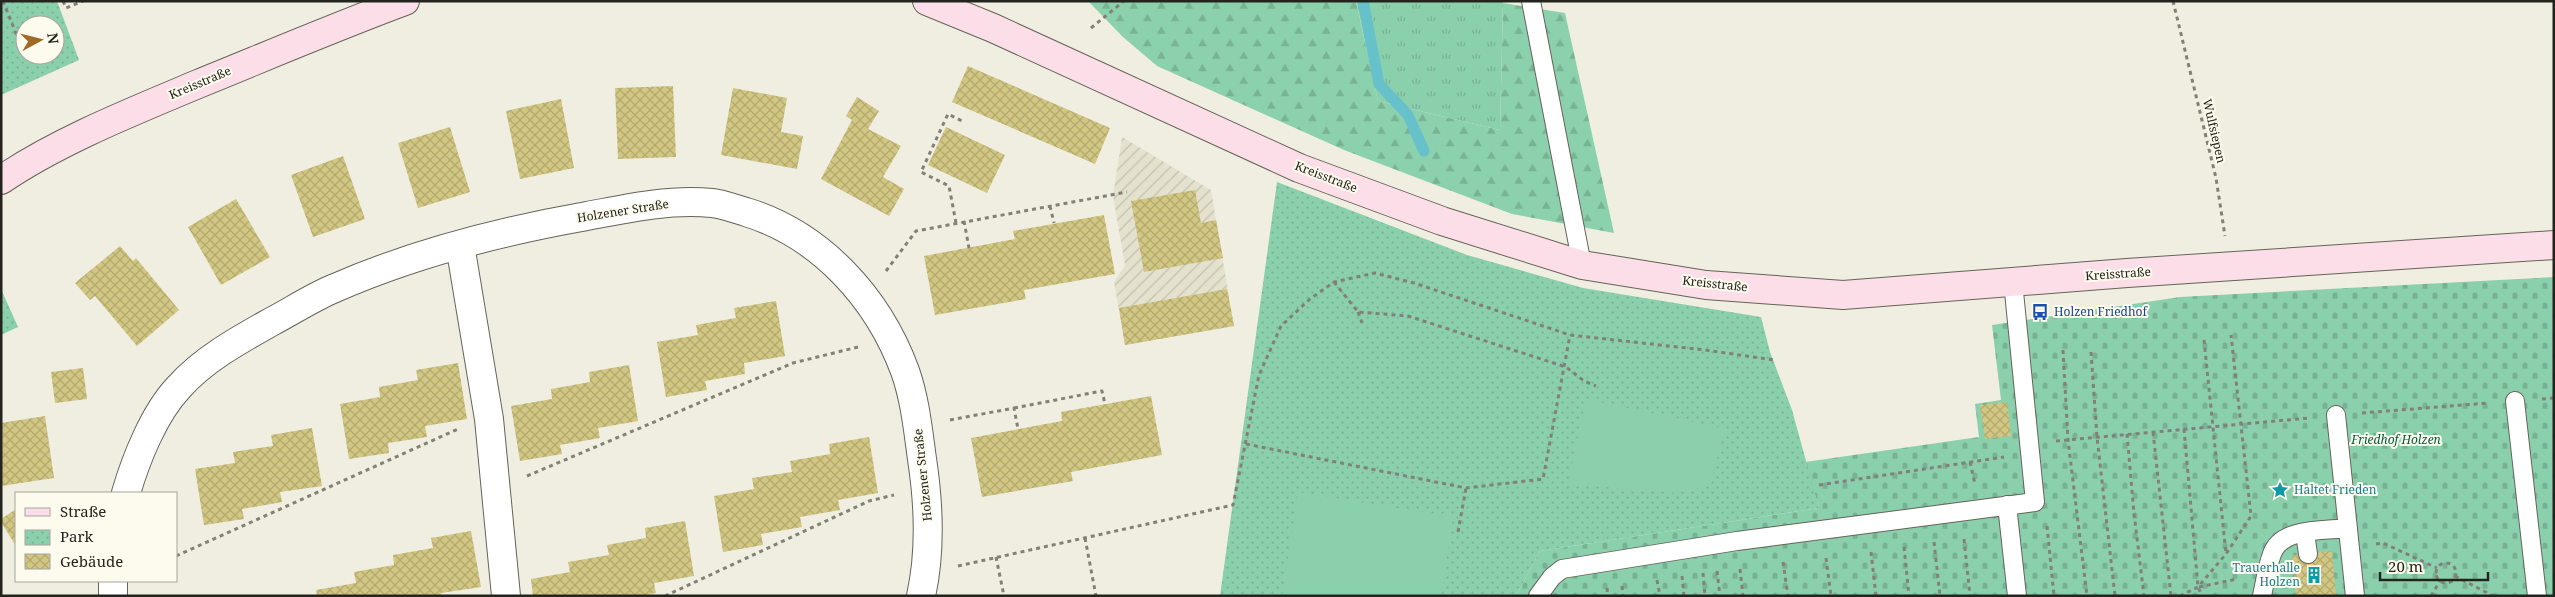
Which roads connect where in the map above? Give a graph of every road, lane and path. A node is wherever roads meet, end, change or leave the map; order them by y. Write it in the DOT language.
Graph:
graph roads {
  1 [pos="3,1"];
  2 [pos="63,1"];
  3 [pos="83,1"];
  4 [pos="405,1"];
  5 [pos="927,1"];
  6 [pos="1124,1"];
  7 [pos="1532,1"];
  8 [pos="2173,1"];
  9 [pos="1091,28"];
  10 [pos="15,31"];
  11 [pos="962,121"];
  12 [pos="1,180"];
  13 [pos="1126,192"];
  14 [pos="1050,206"];
  15 [pos="964,221"];
  16 [pos="956,223"];
  17 [pos="1054,223"];
  18 [pos="460,244"];
  19 [pos="2554,245"];
  20 [pos="969,248"];
  21 [pos="1582,265"];
  22 [pos="2230,266"];
  23 [pos="881,278"];
  24 [pos="1334,282"];
  25 [pos="2013,282"];
  26 [pos="1358,312"];
  27 [pos="1362,323"];
  28 [pos="2231,335"];
  29 [pos="1570,336"];
  30 [pos="891,339"];
  31 [pos="2204,340"];
  32 [pos="2063,350"];
  33 [pos="2091,352"];
  34 [pos="1774,360"];
  35 [pos="1566,367"];
  36 [pos="1596,386"];
  37 [pos="2554,398"];
  38 [pos="2515,401"];
  39 [pos="1105,404"];
  40 [pos="1014,408"];
  41 [pos="2336,415"];
  42 [pos="489,419"];
  43 [pos="946,420"];
  44 [pos="2240,424"];
  45 [pos="2212,427"];
  46 [pos="1018,429"];
  47 [pos="2184,429"];
  48 [pos="2153,432"];
  49 [pos="2127,434"];
  50 [pos="2097,437"];
  51 [pos="2068,440"];
  52 [pos="2058,441"];
  53 [pos="1246,444"];
  54 [pos="2031,453"];
  55 [pos="497,483"];
  56 [pos="1819,485"];
  57 [pos="926,488"];
  58 [pos="1466,488"];
  59 [pos="126,492"];
  60 [pos="2036,502"];
  61 [pos="2007,505"];
  62 [pos="1962,511"];
  63 [pos="1931,516"];
  64 [pos="1901,520"];
  65 [pos="1868,524"];
  66 [pos="2348,528"];
  67 [pos="1822,530"];
  68 [pos="1458,532"];
  69 [pos="2305,533"];
  70 [pos="1778,536"];
  71 [pos="1085,538"];
  72 [pos="2350,546"];
  73 [pos="2226,554"];
  74 [pos="2308,554"];
  75 [pos="178,555"];
  76 [pos="996,557"];
  77 [pos="2437,568"];
  78 [pos="2455,576"];
  79 [pos="2234,580"];
  80 [pos="2440,581"];
  81 [pos="113,582"];
  82 [pos="923,584"];
  83 [pos="2198,587"];
  84 [pos="114,596"];
  85 [pos="506,596"];
  86 [pos="665,596"];
  87 [pos="1004,596"];
  88 [pos="1096,596"];
  89 [pos="1538,596"];
  90 [pos="1788,596"];
  91 [pos="1831,596"];
  92 [pos="1876,596"];
  93 [pos="1909,596"];
  94 [pos="1940,596"];
  95 [pos="1970,596"];
  96 [pos="2016,596"];
  97 [pos="2054,596"];
  98 [pos="2087,596"];
  99 [pos="2116,596"];
  100 [pos="2144,596"];
  101 [pos="2171,596"];
  102 [pos="2180,596"];
  103 [pos="2202,596"];
  104 [pos="2262,596"];
  105 [pos="2355,596"];
  106 [pos="2431,596"];
  107 [pos="2492,596"];
  108 [pos="2537,596"];
  1 -- 10 [label="path"];
  2 -- 3 [label="path"];
  4 -- 12 [label="main road, Kreisstraße"];
  5 -- 21 [label="main road, Kreisstraße"];
  6 -- 9 [label="path"];
  7 -- 21 [label="lane"];
  8 -- 22 [label="path, Wulfsiepen"];
  11 -- 16 [label="path"];
  13 -- 14 [label="path"];
  14 -- 15 [label="path"];
  14 -- 17 [label="path"];
  15 -- 16 [label="path"];
  15 -- 20 [label="path"];
  16 -- 23 [label="path"];
  18 -- 30 [label="street, Holzener Straße"];
  18 -- 42 [label="street"];
  18 -- 59 [label="street, Holzener Straße"];
  19 -- 22 [label="main road, Kreisstraße"];
  21 -- 25 [label="main road, Kreisstraße"];
  22 -- 25 [label="main road, Kreisstraße"];
  24 -- 26 [label="path"];
  24 -- 29 [label="path"];
  24 -- 53 [label="path"];
  25 -- 54 [label="lane"];
  26 -- 27 [label="path"];
  26 -- 35 [label="path"];
  28 -- 44 [label="path"];
  29 -- 34 [label="path"];
  29 -- 35 [label="path"];
  30 -- 55 [label="path"];
  30 -- 57 [label="street, Holzener Straße"];
  31 -- 45 [label="path"];
  32 -- 51 [label="path"];
  33 -- 50 [label="path"];
  35 -- 36 [label="path"];
  35 -- 58 [label="path"];
  37 -- 38 [label="path"];
  38 -- 41 [label="path"];
  38 -- 108 [label="lane"];
  39 -- 40 [label="path"];
  40 -- 43 [label="path"];
  40 -- 46 [label="path"];
  41 -- 44 [label="path"];
  41 -- 66 [label="lane"];
  42 -- 55 [label="street"];
  42 -- 75 [label="path"];
  44 -- 45 [label="path"];
  44 -- 73 [label="path"];
  45 -- 47 [label="path"];
  45 -- 73 [label="path"];
  47 -- 48 [label="path"];
  47 -- 83 [label="path"];
  48 -- 49 [label="path"];
  48 -- 101 [label="path"];
  49 -- 50 [label="path"];
  49 -- 100 [label="path"];
  50 -- 51 [label="path"];
  50 -- 99 [label="path"];
  51 -- 52 [label="path"];
  51 -- 98 [label="path"];
  53 -- 58 [label="path"];
  53 -- 71 [label="path"];
  54 -- 56 [label="path"];
  54 -- 60 [label="lane"];
  55 -- 85 [label="street"];
  57 -- 82 [label="street, Holzener Straße"];
  57 -- 86 [label="path"];
  58 -- 68 [label="path"];
  60 -- 61 [label="lane"];
  60 -- 97 [label="path"];
  61 -- 62 [label="lane"];
  61 -- 96 [label="lane"];
  62 -- 63 [label="lane"];
  62 -- 95 [label="path"];
  63 -- 64 [label="lane"];
  63 -- 94 [label="path"];
  64 -- 65 [label="lane"];
  64 -- 93 [label="path"];
  65 -- 67 [label="lane"];
  65 -- 92 [label="path"];
  66 -- 69 [label="lane"];
  66 -- 72 [label="lane"];
  67 -- 70 [label="lane"];
  67 -- 91 [label="path"];
  69 -- 74 [label="lane"];
  69 -- 104 [label="lane"];
  70 -- 89 [label="lane"];
  70 -- 90 [label="path"];
  71 -- 76 [label="path"];
  71 -- 88 [label="path"];
  72 -- 77 [label="path"];
  72 -- 105 [label="lane"];
  73 -- 83 [label="path"];
  76 -- 82 [label="path"];
  76 -- 87 [label="path"];
  77 -- 78 [label="path"];
  77 -- 80 [label="path"];
  78 -- 80 [label="path"];
  78 -- 107 [label="path"];
  79 -- 83 [label="path"];
  80 -- 106 [label="path"];
  81 -- 84 [label="street"];
  83 -- 102 [label="path"];
  83 -- 103 [label="path"];
}
